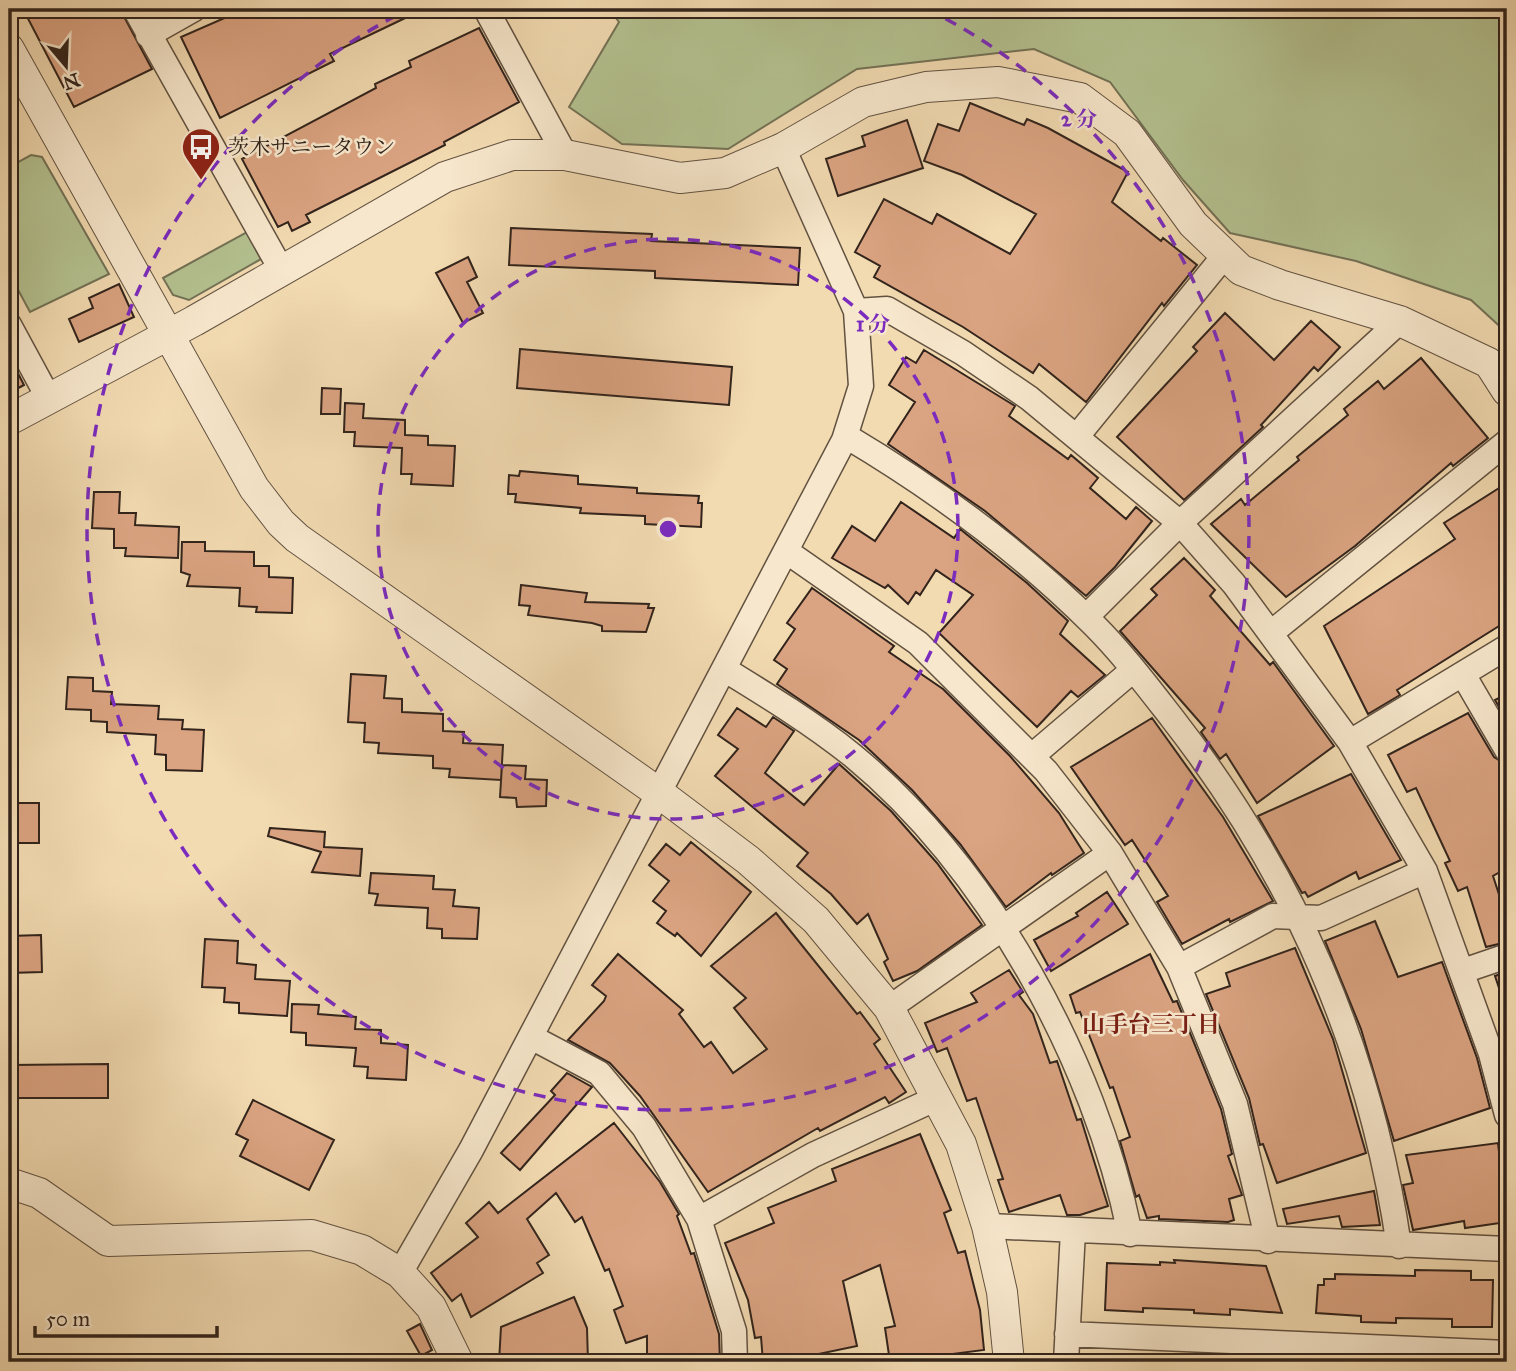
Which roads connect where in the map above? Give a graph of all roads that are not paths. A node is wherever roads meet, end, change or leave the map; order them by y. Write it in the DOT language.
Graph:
graph roads {
  1 [pos="135,9"];
  2 [pos="194,9"];
  3 [pos="485,9"];
  4 [pos="148,35"];
  5 [pos="9,49"];
  6 [pos="783,148"];
  7 [pos="565,155"];
  8 [pos="1225,254"];
  9 [pos="282,271"];
  10 [pos="856,311"];
  11 [pos="1400,321"];
  12 [pos="9,325"];
  13 [pos="169,335"];
  14 [pos="1507,391"];
  15 [pos="48,397"];
  16 [pos="9,420"];
  17 [pos="1078,435"];
  18 [pos="846,436"];
  19 [pos="1507,442"];
  20 [pos="1180,523"];
  21 [pos="786,551"];
  22 [pos="1086,617"];
  23 [pos="1271,633"];
  24 [pos="1507,647"];
  25 [pos="724,669"];
  26 [pos="1133,670"];
  27 [pos="1464,676"];
  28 [pos="1350,742"];
  29 [pos="1507,750"];
  30 [pos="1032,756"];
  31 [pos="659,793"];
  32 [pos="1110,853"];
  33 [pos="1425,871"];
  34 [pos="1300,917"];
  35 [pos="1001,929"];
  36 [pos="1507,956"];
  37 [pos="1180,967"];
  38 [pos="1463,971"];
  39 [pos="889,1008"];
  40 [pos="531,1037"];
  41 [pos="937,1098"];
  42 [pos="1507,1115"];
  43 [pos="9,1183"];
  44 [pos="699,1219"];
  45 [pos="987,1226"];
  46 [pos="1073,1231"];
  47 [pos="1130,1234"];
  48 [pos="1268,1241"];
  49 [pos="1399,1246"];
  50 [pos="1507,1249"];
  51 [pos="400,1273"];
  52 [pos="1067,1334"];
  53 [pos="1507,1353"];
  54 [pos="458,1362"];
  55 [pos="735,1362"];
  56 [pos="1009,1362"];
  57 [pos="1066,1362"];
  1 -- 4 [label="street"];
  2 -- 4 [label="street"];
  3 -- 7 [label="street"];
  4 -- 9 [label="street"];
  5 -- 13 [label="street"];
  6 -- 7 [label="street"];
  6 -- 8 [label="street"];
  6 -- 10 [label="street"];
  7 -- 9 [label="street"];
  8 -- 11 [label="street"];
  8 -- 17 [label="street"];
  9 -- 13 [label="street"];
  10 -- 17 [label="street"];
  10 -- 18 [label="street"];
  11 -- 14 [label="street"];
  11 -- 20 [label="street"];
  12 -- 15 [label="street"];
  13 -- 15 [label="street"];
  13 -- 31 [label="street"];
  15 -- 16 [label="street"];
  17 -- 20 [label="street"];
  18 -- 21 [label="street"];
  18 -- 22 [label="street"];
  19 -- 23 [label="street"];
  20 -- 22 [label="street"];
  20 -- 23 [label="street"];
  21 -- 25 [label="street"];
  21 -- 30 [label="street"];
  22 -- 26 [label="street"];
  23 -- 28 [label="street"];
  24 -- 27 [label="street"];
  25 -- 31 [label="street"];
  25 -- 35 [label="street"];
  26 -- 30 [label="street"];
  26 -- 34 [label="street"];
  27 -- 28 [label="street"];
  27 -- 29 [label="street"];
  28 -- 33 [label="street"];
  30 -- 32 [label="street"];
  31 -- 39 [label="street"];
  31 -- 40 [label="street"];
  32 -- 35 [label="street"];
  32 -- 37 [label="street"];
  33 -- 34 [label="street"];
  33 -- 38 [label="street"];
  34 -- 37 [label="street"];
  34 -- 49 [label="street"];
  35 -- 39 [label="street"];
  35 -- 47 [label="street"];
  36 -- 38 [label="street"];
  37 -- 48 [label="street"];
  38 -- 42 [label="street"];
  39 -- 41 [label="street"];
  40 -- 44 [label="street"];
  40 -- 51 [label="street"];
  41 -- 44 [label="street"];
  41 -- 45 [label="street"];
  43 -- 51 [label="street"];
  44 -- 55 [label="street"];
  45 -- 46 [label="street"];
  45 -- 56 [label="street"];
  46 -- 47 [label="street"];
  46 -- 52 [label="street"];
  47 -- 48 [label="street"];
  48 -- 49 [label="street"];
  49 -- 50 [label="street"];
  51 -- 54 [label="street"];
  52 -- 53 [label="street"];
  52 -- 57 [label="street"];
}
